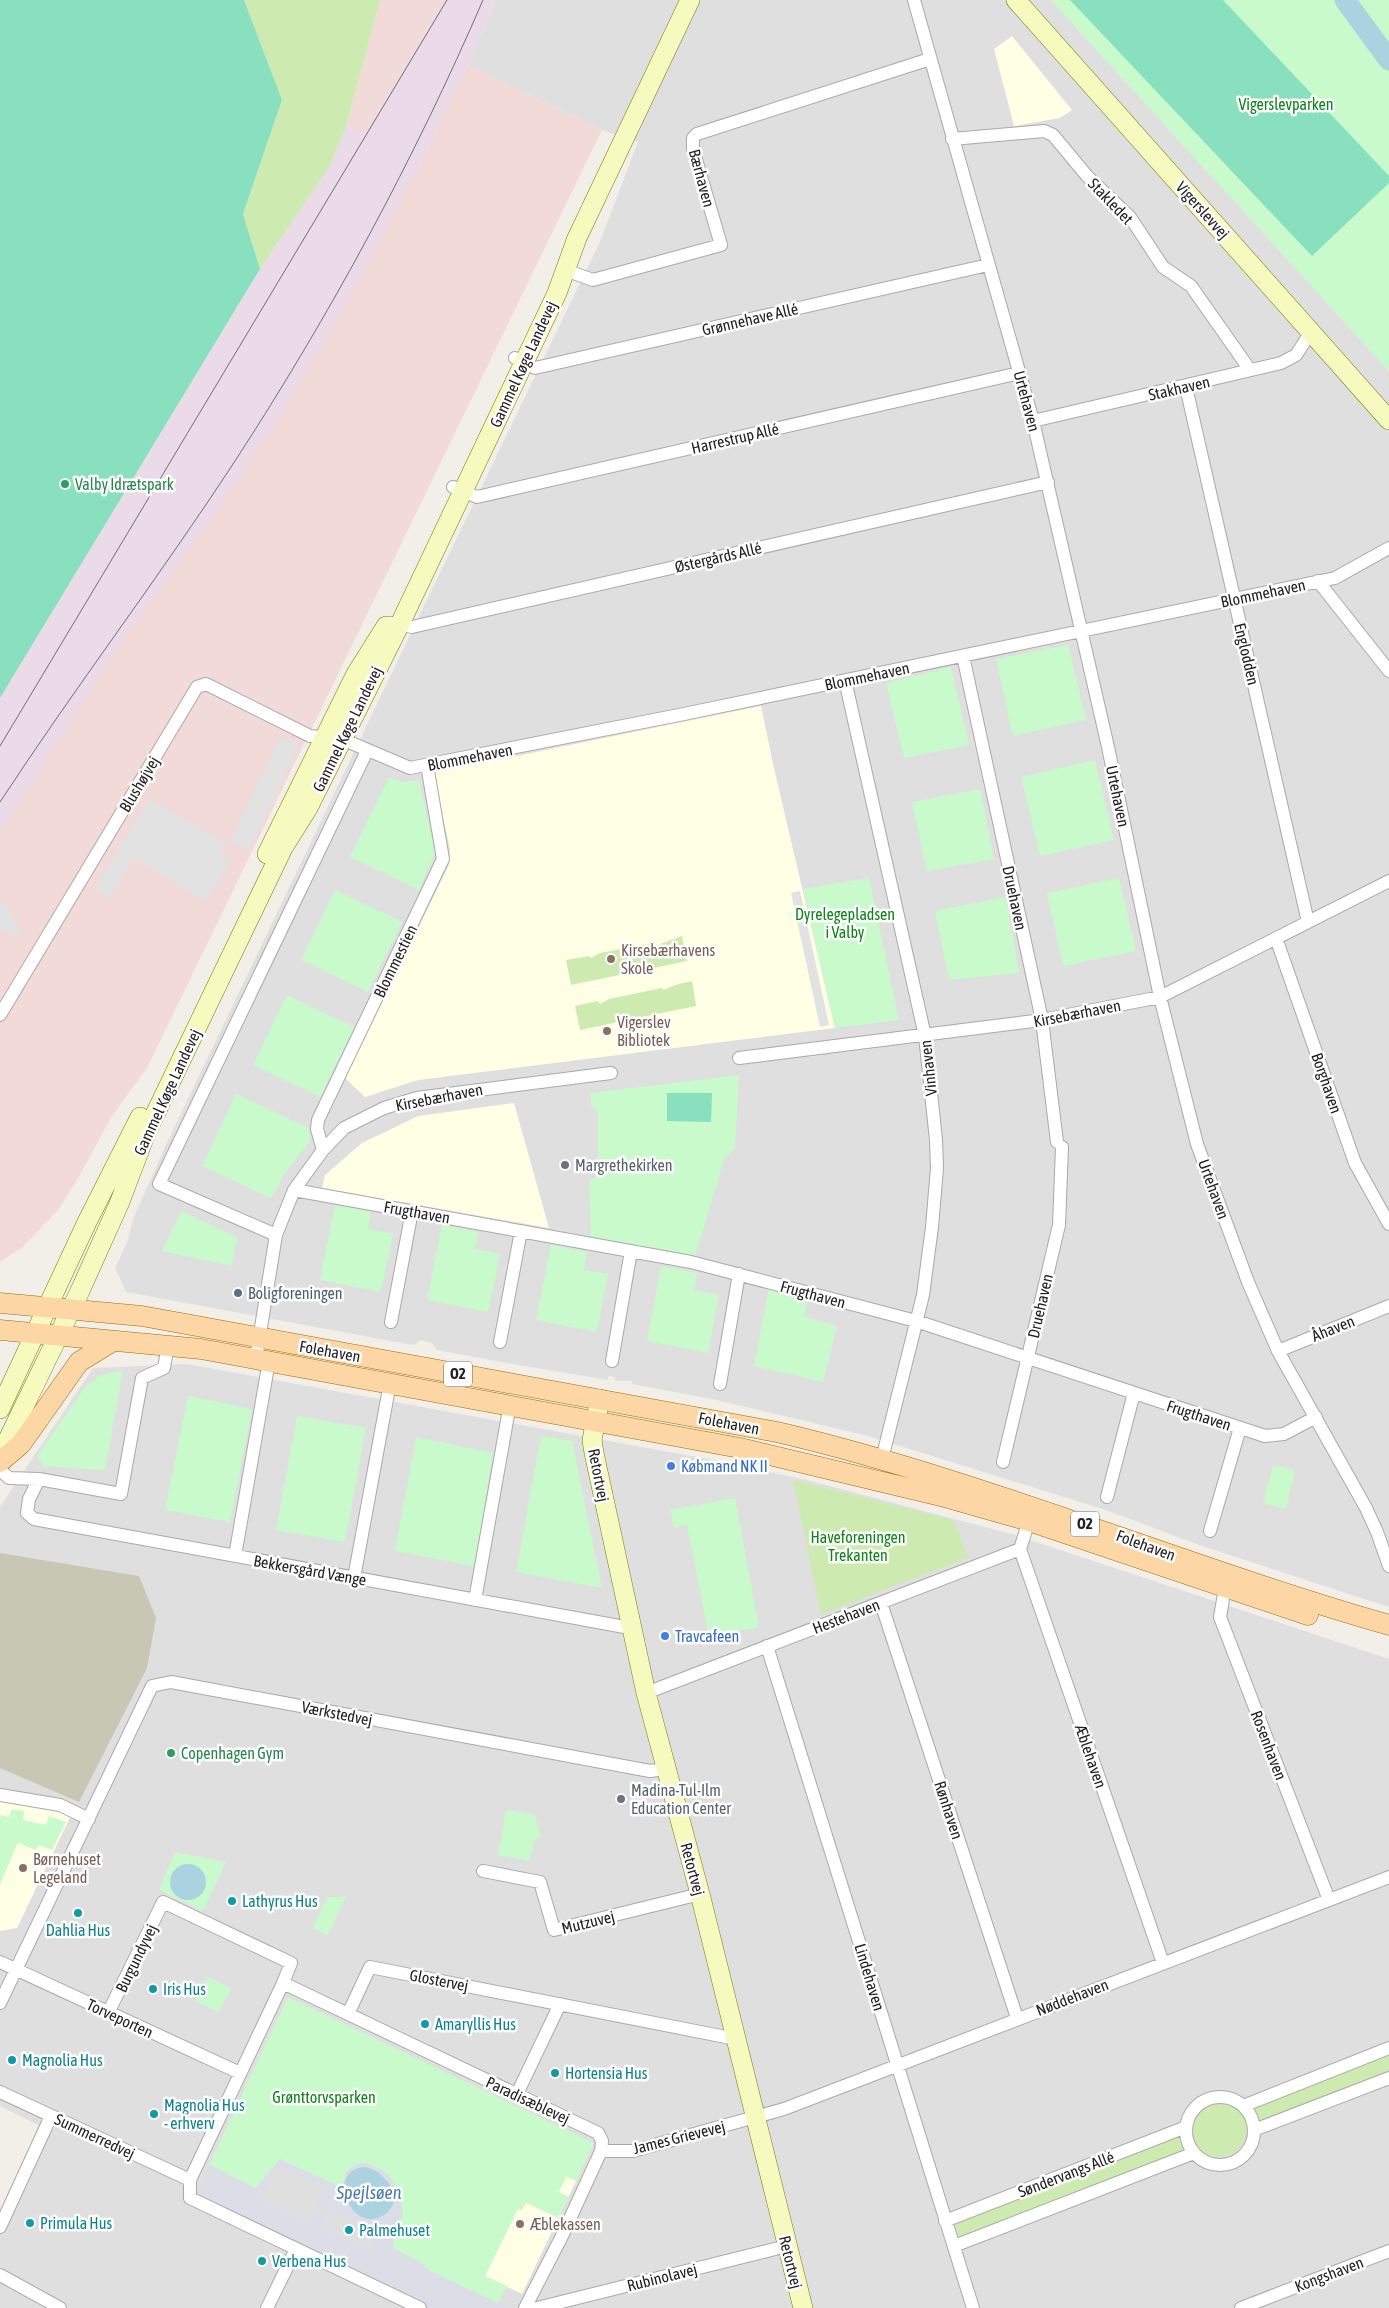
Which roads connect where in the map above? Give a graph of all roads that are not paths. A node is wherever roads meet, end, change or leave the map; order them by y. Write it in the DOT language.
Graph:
graph roads {
  1 [pos="677,0"];
  2 [pos="690,0"];
  3 [pos="914,0"];
  4 [pos="1016,0"];
  5 [pos="930,59"];
  6 [pos="952,139"];
  7 [pos="988,265"];
  8 [pos="565,270"];
  9 [pos="1311,332"];
  10 [pos="519,360"];
  11 [pos="1250,370"];
  12 [pos="1019,373"];
  13 [pos="1186,387"];
  14 [pos="1389,420"];
  15 [pos="1033,421"];
  16 [pos="1048,482"];
  17 [pos="458,489"];
  18 [pos="1389,548"];
  19 [pos="1318,581"];
  20 [pos="1235,599"];
  21 [pos="394,624"];
  22 [pos="1080,631"];
  23 [pos="963,656"];
  24 [pos="1389,671"];
  25 [pos="845,680"];
  26 [pos="334,738"];
  27 [pos="367,751"];
  28 [pos="427,765"];
  29 [pos="1389,881"];
  30 [pos="1308,922"];
  31 [pos="1276,938"];
  32 [pos="1160,997"];
  33 [pos="0,1015"];
  34 [pos="1042,1020"];
  35 [pos="925,1036"];
  36 [pos="739,1058"];
  37 [pos="611,1072"];
  38 [pos="324,1150"];
  39 [pos="294,1190"];
  40 [pos="412,1211"];
  41 [pos="1389,1224"];
  42 [pos="521,1231"];
  43 [pos="276,1235"];
  44 [pos="631,1251"];
  45 [pos="739,1274"];
  46 [pos="0,1303"];
  47 [pos="1389,1306"];
  48 [pos="0,1318"];
  49 [pos="41,1320"];
  50 [pos="916,1321"];
  51 [pos="66,1322"];
  52 [pos="391,1322"];
  53 [pos="0,1330"];
  54 [pos="259,1337"];
  55 [pos="113,1341"];
  56 [pos="500,1342"];
  57 [pos="168,1345"];
  58 [pos="1278,1351"];
  59 [pos="1028,1358"];
  60 [pos="262,1359"];
  61 [pos="612,1361"];
  62 [pos="390,1383"];
  63 [pos="720,1384"];
  64 [pos="1134,1393"];
  65 [pos="600,1398"];
  66 [pos="510,1404"];
  67 [pos="0,1409"];
  68 [pos="1316,1417"];
  69 [pos="596,1420"];
  70 [pos="1240,1428"];
  71 [pos="0,1456"];
  72 [pos="882,1459"];
  73 [pos="0,1462"];
  74 [pos="1003,1462"];
  75 [pos="0,1470"];
  76 [pos="39,1479"];
  77 [pos="1107,1497"];
  78 [pos="1029,1521"];
  79 [pos="1210,1531"];
  80 [pos="1020,1549"];
  81 [pos="235,1556"];
  82 [pos="1389,1566"];
  83 [pos="354,1578"];
  84 [pos="1226,1588"];
  85 [pos="476,1600"];
  86 [pos="880,1603"];
  87 [pos="1389,1625"];
  88 [pos="630,1628"];
  89 [pos="1389,1640"];
  90 [pos="767,1646"];
  91 [pos="646,1693"];
  92 [pos="666,1768"];
  93 [pos="0,1796"];
  94 [pos="89,1819"];
  95 [pos="483,1871"];
  96 [pos="1389,1877"];
  97 [pos="700,1894"];
  98 [pos="1329,1900"];
  99 [pos="0,1962"];
  100 [pos="1163,1963"];
  101 [pos="16,1969"];
  102 [pos="283,1983"];
  103 [pos="0,2003"];
  104 [pos="560,2004"];
  105 [pos="108,2013"];
  106 [pos="348,2014"];
  107 [pos="1017,2018"];
  108 [pos="736,2039"];
  109 [pos="1389,2048"];
  110 [pos="897,2065"];
  111 [pos="240,2073"];
  112 [pos="1389,2078"];
  113 [pos="0,2092"];
  114 [pos="516,2094"];
  115 [pos="1243,2106"];
  116 [pos="52,2116"];
  117 [pos="756,2117"];
  118 [pos="1186,2127"];
  119 [pos="1254,2130"];
  120 [pos="601,2151"];
  121 [pos="1194,2153"];
  122 [pos="190,2180"];
  123 [pos="945,2221"];
  124 [pos="0,2227"];
  125 [pos="787,2246"];
  126 [pos="954,2246"];
  127 [pos="296,2249"];
  128 [pos="1389,2251"];
  129 [pos="0,2275"];
  130 [pos="401,2304"];
  131 [pos="570,2304"];
  132 [pos="60,2308"];
  133 [pos="267,2308"];
  134 [pos="420,2308"];
  135 [pos="525,2308"];
  136 [pos="537,2308"];
  137 [pos="803,2308"];
  138 [pos="973,2308"];
  139 [pos="1242,2308"];
  1 -- 10 [label="main road, Gammel Køge Landevej"];
  2 -- 8 [label="main road, Gammel Køge Landevej"];
  3 -- 5 [label="street, Urtehaven"];
  4 -- 9 [label="main road, Vigerslevvej"];
  5 -- 6 [label="street, Urtehaven"];
  5 -- 8 [label="street, Bærhaven"];
  6 -- 7 [label="street, Urtehaven"];
  6 -- 11 [label="street, Stakledet"];
  7 -- 10 [label="street, Grønnehave Allé"];
  7 -- 12 [label="street, Urtehaven"];
  8 -- 10 [label="main road, Gammel Køge Landevej"];
  9 -- 11 [label="street, Stakhaven"];
  9 -- 14 [label="main road, Vigerslevvej"];
  10 -- 17 [label="main road, Gammel Køge Landevej"];
  11 -- 13 [label="street, Stakhaven"];
  12 -- 15 [label="street, Urtehaven"];
  12 -- 17 [label="street, Harrestrup Allé"];
  13 -- 15 [label="street, Stakhaven"];
  13 -- 20 [label="street, Englodden"];
  15 -- 16 [label="street, Urtehaven"];
  16 -- 21 [label="street, Østergårds Allé"];
  16 -- 22 [label="street, Urtehaven"];
  17 -- 21 [label="main road, Gammel Køge Landevej"];
  18 -- 19 [label="street, Blommehaven"];
  19 -- 20 [label="street, Blommehaven"];
  19 -- 24 [label="street"];
  20 -- 22 [label="street, Blommehaven"];
  20 -- 30 [label="street, Englodden"];
  21 -- 26 [label="main road, Gammel Køge Landevej"];
  22 -- 23 [label="street, Blommehaven"];
  22 -- 32 [label="street, Urtehaven"];
  23 -- 25 [label="street, Blommehaven"];
  23 -- 34 [label="street, Druehaven"];
  25 -- 28 [label="street, Blommehaven"];
  25 -- 35 [label="street, Vinhaven"];
  26 -- 27 [label="street, Blommehaven"];
  26 -- 33 [label="street, Blushøjvej"];
  26 -- 49 [label="main road, Gammel Køge Landevej"];
  26 -- 51 [label="main road, Gammel Køge Landevej"];
  27 -- 28 [label="street, Blommehaven"];
  27 -- 43 [label="street, Gammel Køge Landevej"];
  28 -- 38 [label="street, Blommestien"];
  29 -- 30 [label="street, Kirsebærhaven"];
  30 -- 31 [label="street, Kirsebærhaven"];
  31 -- 32 [label="street, Kirsebærhaven"];
  31 -- 41 [label="street, Borghaven"];
  32 -- 34 [label="street, Kirsebærhaven"];
  32 -- 58 [label="street, Urtehaven"];
  34 -- 35 [label="street, Kirsebærhaven"];
  34 -- 59 [label="street, Druehaven"];
  35 -- 36 [label="street, Kirsebærhaven"];
  35 -- 50 [label="street, Vinhaven"];
  37 -- 38 [label="street, Kirsebærhaven"];
  38 -- 39 [label="street, Kirsebærhaven"];
  39 -- 40 [label="street, Frugthaven"];
  39 -- 43 [label="street, Kirsebærhaven"];
  40 -- 42 [label="street, Frugthaven"];
  40 -- 52 [label="street"];
  42 -- 44 [label="street, Frugthaven"];
  42 -- 56 [label="street"];
  43 -- 54 [label="street, Kirsebærhaven"];
  44 -- 45 [label="street, Frugthaven"];
  44 -- 61 [label="street"];
  45 -- 50 [label="street, Frugthaven"];
  45 -- 63 [label="street"];
  46 -- 49 [label="main road, O2"];
  47 -- 58 [label="street, Åhaven"];
  48 -- 49 [label="main road"];
  49 -- 51 [label="main road, Folehaven / O2"];
  49 -- 51 [label="main road, Folehaven / O2"];
  49 -- 53 [label="main road, O2"];
  49 -- 67 [label="main road, Gammel Køge Landevej"];
  50 -- 59 [label="street, Frugthaven"];
  50 -- 72 [label="street, Vinhaven"];
  51 -- 54 [label="main road, Folehaven / O2"];
  51 -- 55 [label="main road, Folehaven / O2"];
  51 -- 71 [label="main road, Gammel Køge Landevej"];
  54 -- 60 [label="street, Kirsebærhaven"];
  54 -- 65 [label="main road, Folehaven / O2"];
  55 -- 57 [label="main road, Folehaven / O2"];
  55 -- 73 [label="main road"];
  57 -- 60 [label="main road, Folehaven / O2"];
  57 -- 76 [label="street"];
  58 -- 68 [label="street, Urtehaven"];
  59 -- 64 [label="street, Frugthaven"];
  59 -- 74 [label="street, Druehaven"];
  60 -- 62 [label="main road, Folehaven / O2"];
  60 -- 81 [label="street"];
  62 -- 66 [label="main road, Folehaven / O2"];
  62 -- 83 [label="street"];
  64 -- 70 [label="street, Frugthaven"];
  64 -- 77 [label="street"];
  65 -- 69 [label="main road, Retortvej"];
  65 -- 72 [label="main road, Folehaven / O2"];
  66 -- 69 [label="main road, Folehaven / O2"];
  66 -- 85 [label="street"];
  68 -- 70 [label="street, Frugthaven"];
  68 -- 82 [label="street, Urtehaven"];
  69 -- 78 [label="main road, Folehaven / O2"];
  69 -- 88 [label="main road, Retortvej"];
  70 -- 79 [label="street"];
  72 -- 87 [label="main road, Folehaven / O2"];
  75 -- 76 [label="street"];
  76 -- 81 [label="street, Bekkersgård Vænge"];
  78 -- 80 [label="street"];
  78 -- 84 [label="main road, Folehaven / O2"];
  80 -- 86 [label="street, Hestehaven"];
  80 -- 100 [label="street, Æblehaven"];
  81 -- 83 [label="street, Bekkersgård Vænge"];
  83 -- 85 [label="street, Bekkersgård Vænge"];
  84 -- 89 [label="main road, Folehaven / O2"];
  84 -- 98 [label="street, Rosenhaven"];
  85 -- 88 [label="street, Bekkersgård Vænge"];
  86 -- 90 [label="street, Hestehaven"];
  86 -- 107 [label="street, Rønhaven"];
  88 -- 91 [label="main road, Retortvej"];
  90 -- 91 [label="street, Hestehaven"];
  90 -- 110 [label="street, Lindehaven"];
  91 -- 92 [label="main road, Retortvej"];
  92 -- 94 [label="street, Værkstedvej"];
  92 -- 97 [label="main road, Retortvej"];
  93 -- 94 [label="street"];
  94 -- 101 [label="street, Værkstedvej"];
  95 -- 97 [label="street, Mutzuvej"];
  96 -- 98 [label="street, Nøddehaven"];
  97 -- 108 [label="main road, Retortvej"];
  98 -- 100 [label="street, Nøddehaven"];
  99 -- 101 [label="street, Torveporten"];
  100 -- 107 [label="street, Nøddehaven"];
  101 -- 103 [label="street"];
  101 -- 105 [label="street, Torveporten"];
  102 -- 105 [label="street, Burgundyvej"];
  102 -- 106 [label="street, Paradisæblevej"];
  102 -- 111 [label="street"];
  104 -- 106 [label="street, Glostervej"];
  104 -- 108 [label="street, Glostervej"];
  104 -- 114 [label="street"];
  105 -- 111 [label="street, Torveporten"];
  106 -- 114 [label="street, Paradisæblevej"];
  107 -- 110 [label="street, Nøddehaven"];
  108 -- 117 [label="main road, Retortvej"];
  109 -- 115 [label="street"];
  110 -- 117 [label="street, Nøddehaven"];
  110 -- 123 [label="street, Lindehaven"];
  111 -- 122 [label="street"];
  112 -- 119 [label="street"];
  113 -- 116 [label="street, Summerredvej"];
  114 -- 120 [label="street, Paradisæblevej"];
  115 -- 118 [label="street"];
  115 -- 119 [label="street"];
  116 -- 122 [label="street, Summerredvej"];
  116 -- 124 [label="street"];
  117 -- 120 [label="street, James Grievevej"];
  117 -- 125 [label="main road, Retortvej"];
  118 -- 121 [label="street"];
  118 -- 123 [label="street, Søndervangs Allé"];
  119 -- 121 [label="street"];
  120 -- 135 [label="street"];
  121 -- 126 [label="street, Søndervangs Allé"];
  122 -- 127 [label="street"];
  123 -- 126 [label="street, Lindehaven"];
  125 -- 131 [label="street, Rubinolavej"];
  125 -- 137 [label="main road, Retortvej"];
  126 -- 138 [label="street, Lindehaven"];
  127 -- 130 [label="street"];
  127 -- 133 [label="street"];
  128 -- 139 [label="street, Kongshaven"];
  129 -- 132 [label="street"];
  130 -- 134 [label="street"];
  131 -- 136 [label="street, Rubinolavej"];
}
